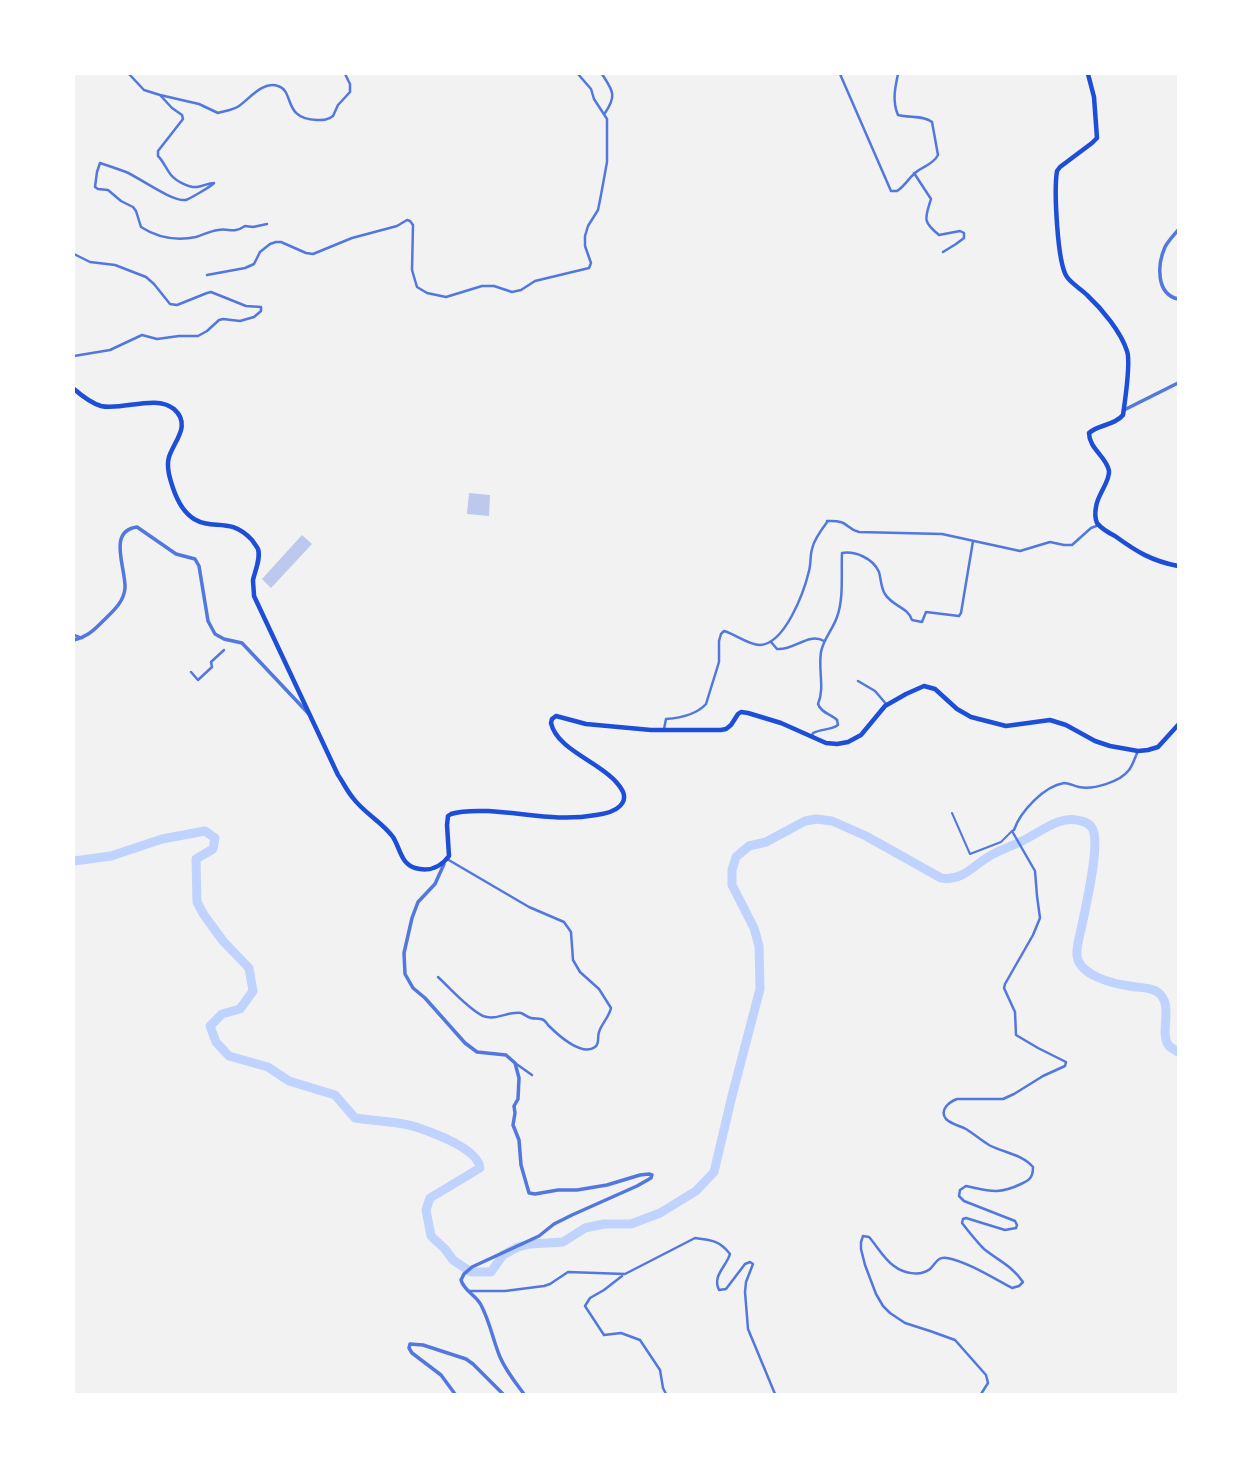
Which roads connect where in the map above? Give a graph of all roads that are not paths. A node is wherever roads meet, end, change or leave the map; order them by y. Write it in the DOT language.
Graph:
graph roads {
  1 [pos="129,74"];
  2 [pos="345,74"];
  3 [pos="578,74"];
  4 [pos="602,74"];
  5 [pos="840,74"];
  6 [pos="898,74"];
  7 [pos="1088,74"];
  8 [pos="160,95"];
  9 [pos="605,113"];
  10 [pos="914,173"];
  11 [pos="267,224"];
  12 [pos="1178,230"];
  13 [pos="943,252"];
  14 [pos="74,254"];
  15 [pos="207,275"];
  16 [pos="1178,299"];
  17 [pos="74,356"];
  18 [pos="1178,383"];
  19 [pos="74,390"];
  20 [pos="1124,410"];
  21 [pos="1099,525"];
  22 [pos="974,541"];
  23 [pos="1178,566"];
  24 [pos="74,637"];
  25 [pos="771,642"];
  26 [pos="825,642"];
  27 [pos="224,650"];
  28 [pos="191,672"];
  29 [pos="858,681"];
  30 [pos="887,705"];
  31 [pos="311,717"];
  32 [pos="664,729"];
  33 [pos="1177,729"];
  34 [pos="812,737"];
  35 [pos="1138,751"];
  36 [pos="952,813"];
  37 [pos="1012,831"];
  38 [pos="445,862"];
  39 [pos="438,977"];
  40 [pos="515,1063"];
  41 [pos="532,1075"];
  42 [pos="625,1274"];
  43 [pos="470,1291"];
  44 [pos="455,1395"];
  45 [pos="503,1395"];
  46 [pos="524,1395"];
  47 [pos="666,1395"];
  48 [pos="775,1395"];
  49 [pos="981,1395"];
  1 -- 8 [label="street"];
  2 -- 8 [label="street"];
  3 -- 9 [label="street"];
  4 -- 9 [label="street"];
  5 -- 10 [label="street"];
  6 -- 10 [label="street"];
  7 -- 20 [label="main road"];
  8 -- 11 [label="street"];
  9 -- 15 [label="street"];
  10 -- 13 [label="street"];
  12 -- 16 [label="street"];
  14 -- 17 [label="street"];
  18 -- 20 [label="street"];
  19 -- 31 [label="main road"];
  20 -- 21 [label="main road"];
  21 -- 22 [label="street"];
  21 -- 23 [label="main road"];
  22 -- 25 [label="street"];
  22 -- 26 [label="street"];
  24 -- 31 [label="street"];
  25 -- 26 [label="street"];
  25 -- 32 [label="street"];
  26 -- 34 [label="street"];
  27 -- 28 [label="street"];
  29 -- 30 [label="street"];
  30 -- 34 [label="main road"];
  30 -- 35 [label="main road"];
  31 -- 38 [label="main road"];
  32 -- 34 [label="main road"];
  32 -- 38 [label="main road"];
  33 -- 35 [label="main road"];
  35 -- 37 [label="street"];
  36 -- 37 [label="lane"];
  37 -- 49 [label="street"];
  38 -- 39 [label="street"];
  38 -- 40 [label="street"];
  40 -- 41 [label="street"];
  40 -- 43 [label="street"];
  42 -- 43 [label="street"];
  42 -- 47 [label="street"];
  42 -- 48 [label="street"];
  43 -- 46 [label="street"];
  44 -- 45 [label="street"];
}
